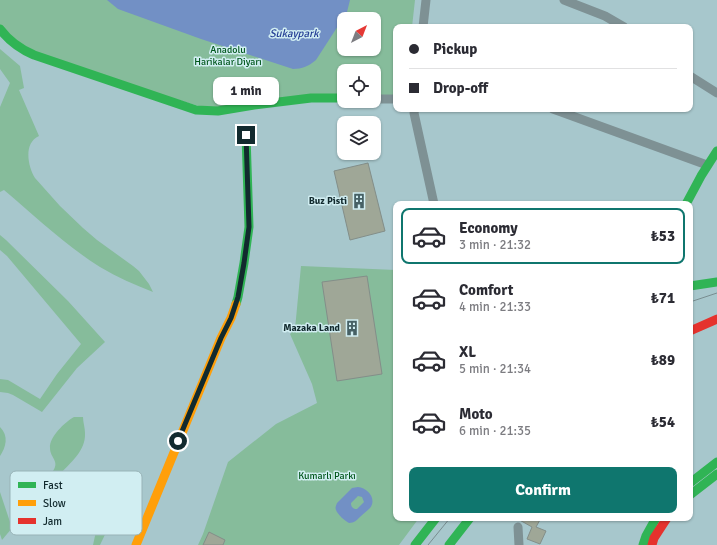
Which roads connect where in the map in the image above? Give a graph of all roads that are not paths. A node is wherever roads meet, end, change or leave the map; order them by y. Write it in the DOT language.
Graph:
graph roads {
  1 [pos="426,0"];
  2 [pos="564,0"];
  3 [pos="423,24"];
  4 [pos="619,24"];
  5 [pos="0,29"];
  6 [pos="693,78"];
  7 [pos="717,93"];
  8 [pos="337,98"];
  9 [pos="381,99"];
  10 [pos="393,99"];
  11 [pos="414,112"];
  12 [pos="561,112"];
  13 [pos="246,135"];
  14 [pos="717,151"];
  15 [pos="707,165"];
  16 [pos="433,201"];
  17 [pos="687,201"];
  18 [pos="717,282"];
  19 [pos="693,286"];
  20 [pos="717,319"];
  21 [pos="693,330"];
  22 [pos="717,462"];
  23 [pos="717,474"];
  24 [pos="693,481"];
  25 [pos="693,493"];
  26 [pos="434,521"];
  27 [pos="468,521"];
  28 [pos="654,521"];
  29 [pos="665,521"];
  30 [pos="518,527"];
  31 [pos="142,530"];
  32 [pos="140,535"];
  33 [pos="136,545"];
  34 [pos="415,545"];
  35 [pos="449,545"];
  36 [pos="519,545"];
  37 [pos="643,545"];
  38 [pos="652,545"];
  1 -- 3 [label="street"];
  2 -- 4 [label="street"];
  5 -- 8 [label="main road"];
  6 -- 7 [label="street"];
  9 -- 10 [label="street"];
  11 -- 16 [label="street"];
  12 -- 15 [label="street"];
  13 -- 31 [label="main road"];
  14 -- 15 [label="main road"];
  15 -- 17 [label="main road"];
  18 -- 19 [label="main road"];
  20 -- 21 [label="main road"];
  22 -- 24 [label="main road"];
  23 -- 25 [label="main road"];
  26 -- 34 [label="main road"];
  27 -- 35 [label="main road"];
  28 -- 37 [label="main road"];
  29 -- 38 [label="main road"];
  30 -- 36 [label="street"];
  32 -- 33 [label="main road"];
}
